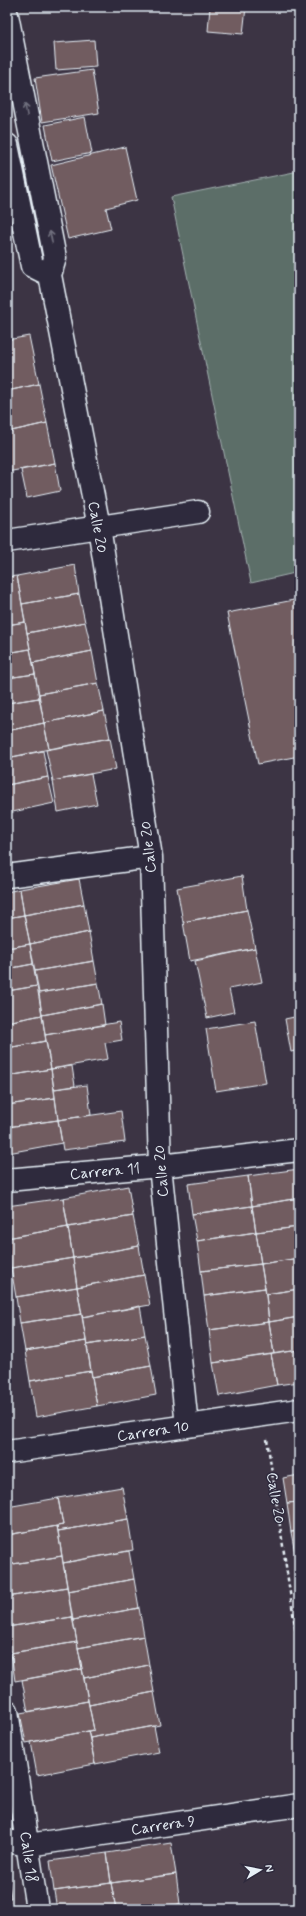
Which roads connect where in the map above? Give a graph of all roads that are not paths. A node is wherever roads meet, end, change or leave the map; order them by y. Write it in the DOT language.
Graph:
graph roads {
  1 [pos="7,15"];
  2 [pos="7,145"];
  3 [pos="50,275"];
  4 [pos="198,512"];
  5 [pos="99,527"];
  6 [pos="7,541"];
  7 [pos="151,857"];
  8 [pos="7,876"];
  9 [pos="299,1150"];
  10 [pos="160,1166"];
  11 [pos="7,1180"];
  12 [pos="299,1410"];
  13 [pos="187,1426"];
  14 [pos="7,1452"];
  15 [pos="7,1711"];
  16 [pos="299,1805"];
  17 [pos="17,1843"];
  18 [pos="37,1909"];
  3 -- 1 [label="street, one-way"];
  2 -- 3 [label="street"];
  3 -- 5 [label="street, Calle 20"];
  4 -- 5 [label="street"];
  5 -- 6 [label="street"];
  5 -- 7 [label="street, Calle 20"];
  7 -- 8 [label="street"];
  7 -- 10 [label="street, Calle 20"];
  9 -- 10 [label="street, Carrera 11"];
  10 -- 11 [label="street, Carrera 11"];
  10 -- 13 [label="street, Calle 20"];
  12 -- 13 [label="street, Carrera 10"];
  13 -- 14 [label="street, Carrera 10"];
  15 -- 17 [label="street, Calle 18"];
  16 -- 17 [label="street, Carrera 9"];
  17 -- 18 [label="street, Calle 18"];
}
